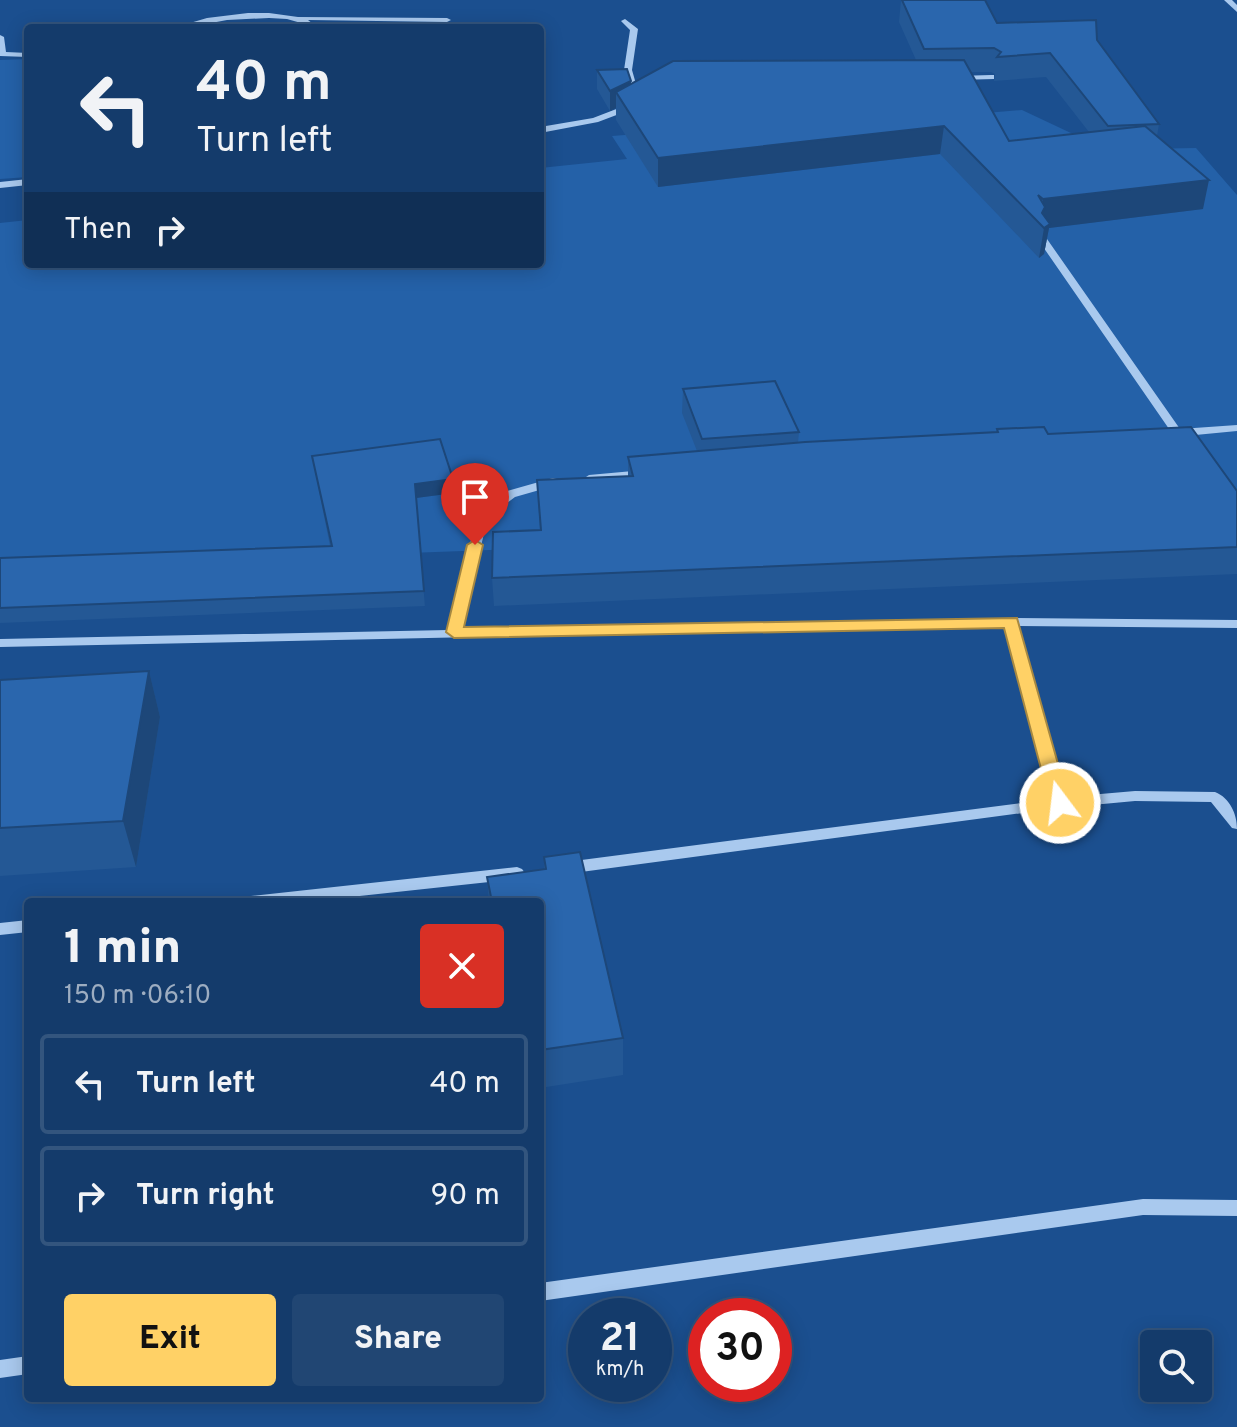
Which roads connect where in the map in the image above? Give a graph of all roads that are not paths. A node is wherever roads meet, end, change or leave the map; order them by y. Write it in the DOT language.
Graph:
graph roads {
  1 [pos="1228,0"];
  2 [pos="1237,10"];
  3 [pos="301,18"];
  4 [pos="447,20"];
  5 [pos="625,21"];
  6 [pos="194,24"];
  7 [pos="309,24"];
  8 [pos="0,37"];
  9 [pos="1,54"];
  10 [pos="24,55"];
  11 [pos="991,77"];
  12 [pos="949,78"];
  13 [pos="544,129"];
  14 [pos="24,182"];
  15 [pos="0,185"];
  16 [pos="1044,241"];
  17 [pos="1237,428"];
  18 [pos="1177,432"];
  19 [pos="1162,434"];
  20 [pos="1186,444"];
  21 [pos="656,473"];
  22 [pos="577,480"];
  23 [pos="562,481"];
  24 [pos="1011,622"];
  25 [pos="1237,624"];
  26 [pos="454,632"];
  27 [pos="0,643"];
  28 [pos="1060,803"];
  29 [pos="1237,824"];
  30 [pos="288,898"];
  31 [pos="24,926"];
  32 [pos="0,929"];
  33 [pos="1237,1208"];
  34 [pos="544,1291"];
  35 [pos="24,1366"];
  36 [pos="0,1369"];
  1 -- 2 [label="street"];
  3 -- 4 [label="street"];
  3 -- 6 [label="street"];
  3 -- 7 [label="street"];
  5 -- 13 [label="street"];
  8 -- 9 [label="street"];
  9 -- 10 [label="street"];
  11 -- 12 [label="street"];
  14 -- 15 [label="street"];
  16 -- 18 [label="street"];
  17 -- 18 [label="street"];
  18 -- 19 [label="street"];
  18 -- 20 [label="street"];
  21 -- 22 [label="street"];
  23 -- 26 [label="street"];
  24 -- 25 [label="street"];
  24 -- 26 [label="street"];
  24 -- 28 [label="street"];
  26 -- 27 [label="street"];
  28 -- 29 [label="street"];
  28 -- 30 [label="street"];
  31 -- 32 [label="street"];
  33 -- 34 [label="street"];
  35 -- 36 [label="street"];
}
